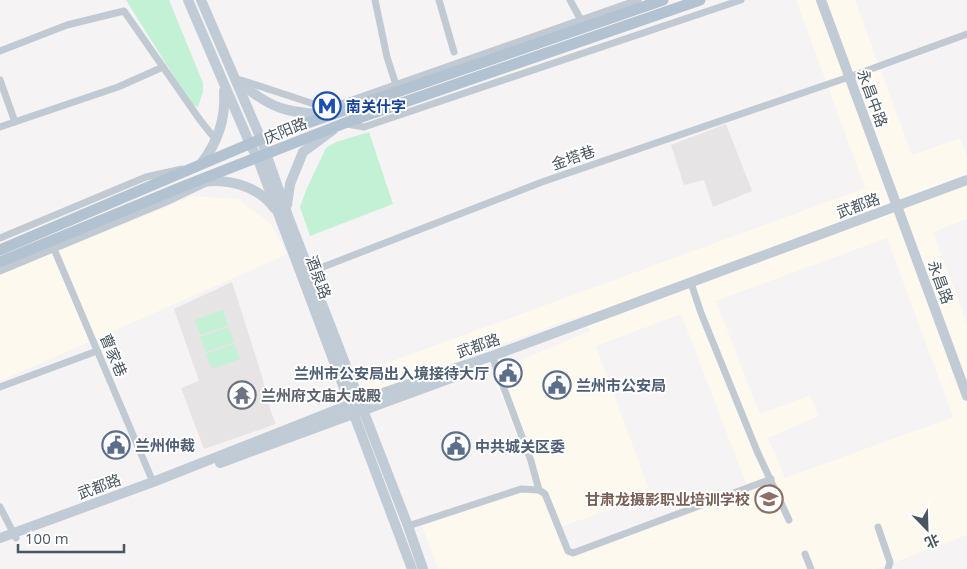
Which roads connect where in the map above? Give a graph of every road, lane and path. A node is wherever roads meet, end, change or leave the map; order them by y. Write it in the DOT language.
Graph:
graph roads {
  1 [pos="188,0"];
  2 [pos="201,0"];
  3 [pos="375,0"];
  4 [pos="438,0"];
  5 [pos="570,0"];
  6 [pos="638,0"];
  7 [pos="662,0"];
  8 [pos="700,0"];
  9 [pos="741,0"];
  10 [pos="821,0"];
  11 [pos="583,23"];
  12 [pos="967,34"];
  13 [pos="0,51"];
  14 [pos="454,52"];
  15 [pos="163,68"];
  16 [pos="849,77"];
  17 [pos="235,79"];
  18 [pos="0,80"];
  19 [pos="223,82"];
  20 [pos="397,88"];
  21 [pos="328,112"];
  22 [pos="15,122"];
  23 [pos="341,124"];
  24 [pos="0,127"];
  25 [pos="261,139"];
  26 [pos="216,140"];
  27 [pos="250,144"];
  28 [pos="262,155"];
  29 [pos="198,167"];
  30 [pos="211,180"];
  31 [pos="967,180"];
  32 [pos="184,186"];
  33 [pos="967,187"];
  34 [pos="898,209"];
  35 [pos="285,218"];
  36 [pos="0,238"];
  37 [pos="53,244"];
  38 [pos="0,250"];
  39 [pos="0,262"];
  40 [pos="0,271"];
  41 [pos="310,272"];
  42 [pos="692,285"];
  43 [pos="97,351"];
  44 [pos="493,359"];
  45 [pos="0,387"];
  46 [pos="967,396"];
  47 [pos="356,407"];
  48 [pos="771,479"];
  49 [pos="153,482"];
  50 [pos="539,490"];
  51 [pos="0,507"];
  52 [pos="789,520"];
  53 [pos="408,526"];
  54 [pos="878,528"];
  55 [pos="15,536"];
  56 [pos="0,538"];
  57 [pos="0,544"];
  58 [pos="805,554"];
  59 [pos="412,569"];
  60 [pos="423,569"];
  61 [pos="811,569"];
  62 [pos="888,569"];
  1 -- 19 [label="main road, 酒泉路"];
  2 -- 17 [label="main road, 酒泉路"];
  3 -- 20 [label="street"];
  4 -- 14 [label="street"];
  5 -- 11 [label="street"];
  6 -- 11 [label="street"];
  7 -- 11 [label="main road, 庆阳路"];
  8 -- 23 [label="main road, 庆阳路"];
  9 -- 23 [label="street"];
  10 -- 16 [label="main road, 永昌中路"];
  11 -- 20 [label="main road, 庆阳路"];
  12 -- 16 [label="street, 金塔巷"];
  13 -- 15 [label="street"];
  15 -- 22 [label="street"];
  15 -- 26 [label="street"];
  16 -- 34 [label="main road, 永昌中路"];
  16 -- 41 [label="street, 金塔巷"];
  17 -- 21 [label="street"];
  17 -- 21 [label="main road"];
  17 -- 25 [label="main road, 酒泉路"];
  18 -- 22 [label="street"];
  19 -- 26 [label="main road"];
  19 -- 27 [label="main road, 酒泉路"];
  20 -- 21 [label="main road, 庆阳路"];
  21 -- 25 [label="main road, 庆阳路"];
  22 -- 24 [label="street"];
  23 -- 28 [label="main road, 庆阳路"];
  23 -- 35 [label="main road"];
  25 -- 27 [label="main road, 庆阳路"];
  25 -- 28 [label="main road, 酒泉路"];
  26 -- 29 [label="main road"];
  27 -- 28 [label="main road, 酒泉路"];
  27 -- 29 [label="main road, 庆阳路"];
  28 -- 32 [label="main road, 庆阳路"];
  28 -- 35 [label="main road, 酒泉路"];
  29 -- 36 [label="street"];
  29 -- 38 [label="main road, 庆阳路"];
  30 -- 32 [label="main road"];
  30 -- 35 [label="main road"];
  30 -- 37 [label="street"];
  31 -- 34 [label="main road, 武都路"];
  32 -- 37 [label="main road, 庆阳路"];
  33 -- 34 [label="main road, 武都路"];
  34 -- 42 [label="main road, 武都路"];
  34 -- 46 [label="main road, 永昌路"];
  35 -- 41 [label="main road, 酒泉路"];
  35 -- 47 [label="main road, 酒泉路"];
  37 -- 39 [label="main road, 庆阳路"];
  37 -- 40 [label="street"];
  37 -- 43 [label="street, 曹家巷"];
  41 -- 47 [label="main road, 酒泉路"];
  42 -- 44 [label="main road, 武都路"];
  42 -- 48 [label="street"];
  43 -- 45 [label="street"];
  43 -- 49 [label="street, 曹家巷"];
  44 -- 47 [label="main road, 武都路"];
  44 -- 50 [label="street"];
  47 -- 49 [label="main road, 武都路"];
  47 -- 53 [label="main road, 酒泉路"];
  47 -- 55 [label="main road, 武都路"];
  47 -- 59 [label="main road, 酒泉路"];
  48 -- 50 [label="street"];
  48 -- 52 [label="street"];
  49 -- 55 [label="main road, 武都路"];
  50 -- 53 [label="street"];
  51 -- 55 [label="street"];
  53 -- 60 [label="main road, 酒泉路"];
  54 -- 62 [label="street"];
  55 -- 56 [label="main road, 武都路"];
  55 -- 57 [label="main road, 武都路"];
  58 -- 61 [label="street"];
}
